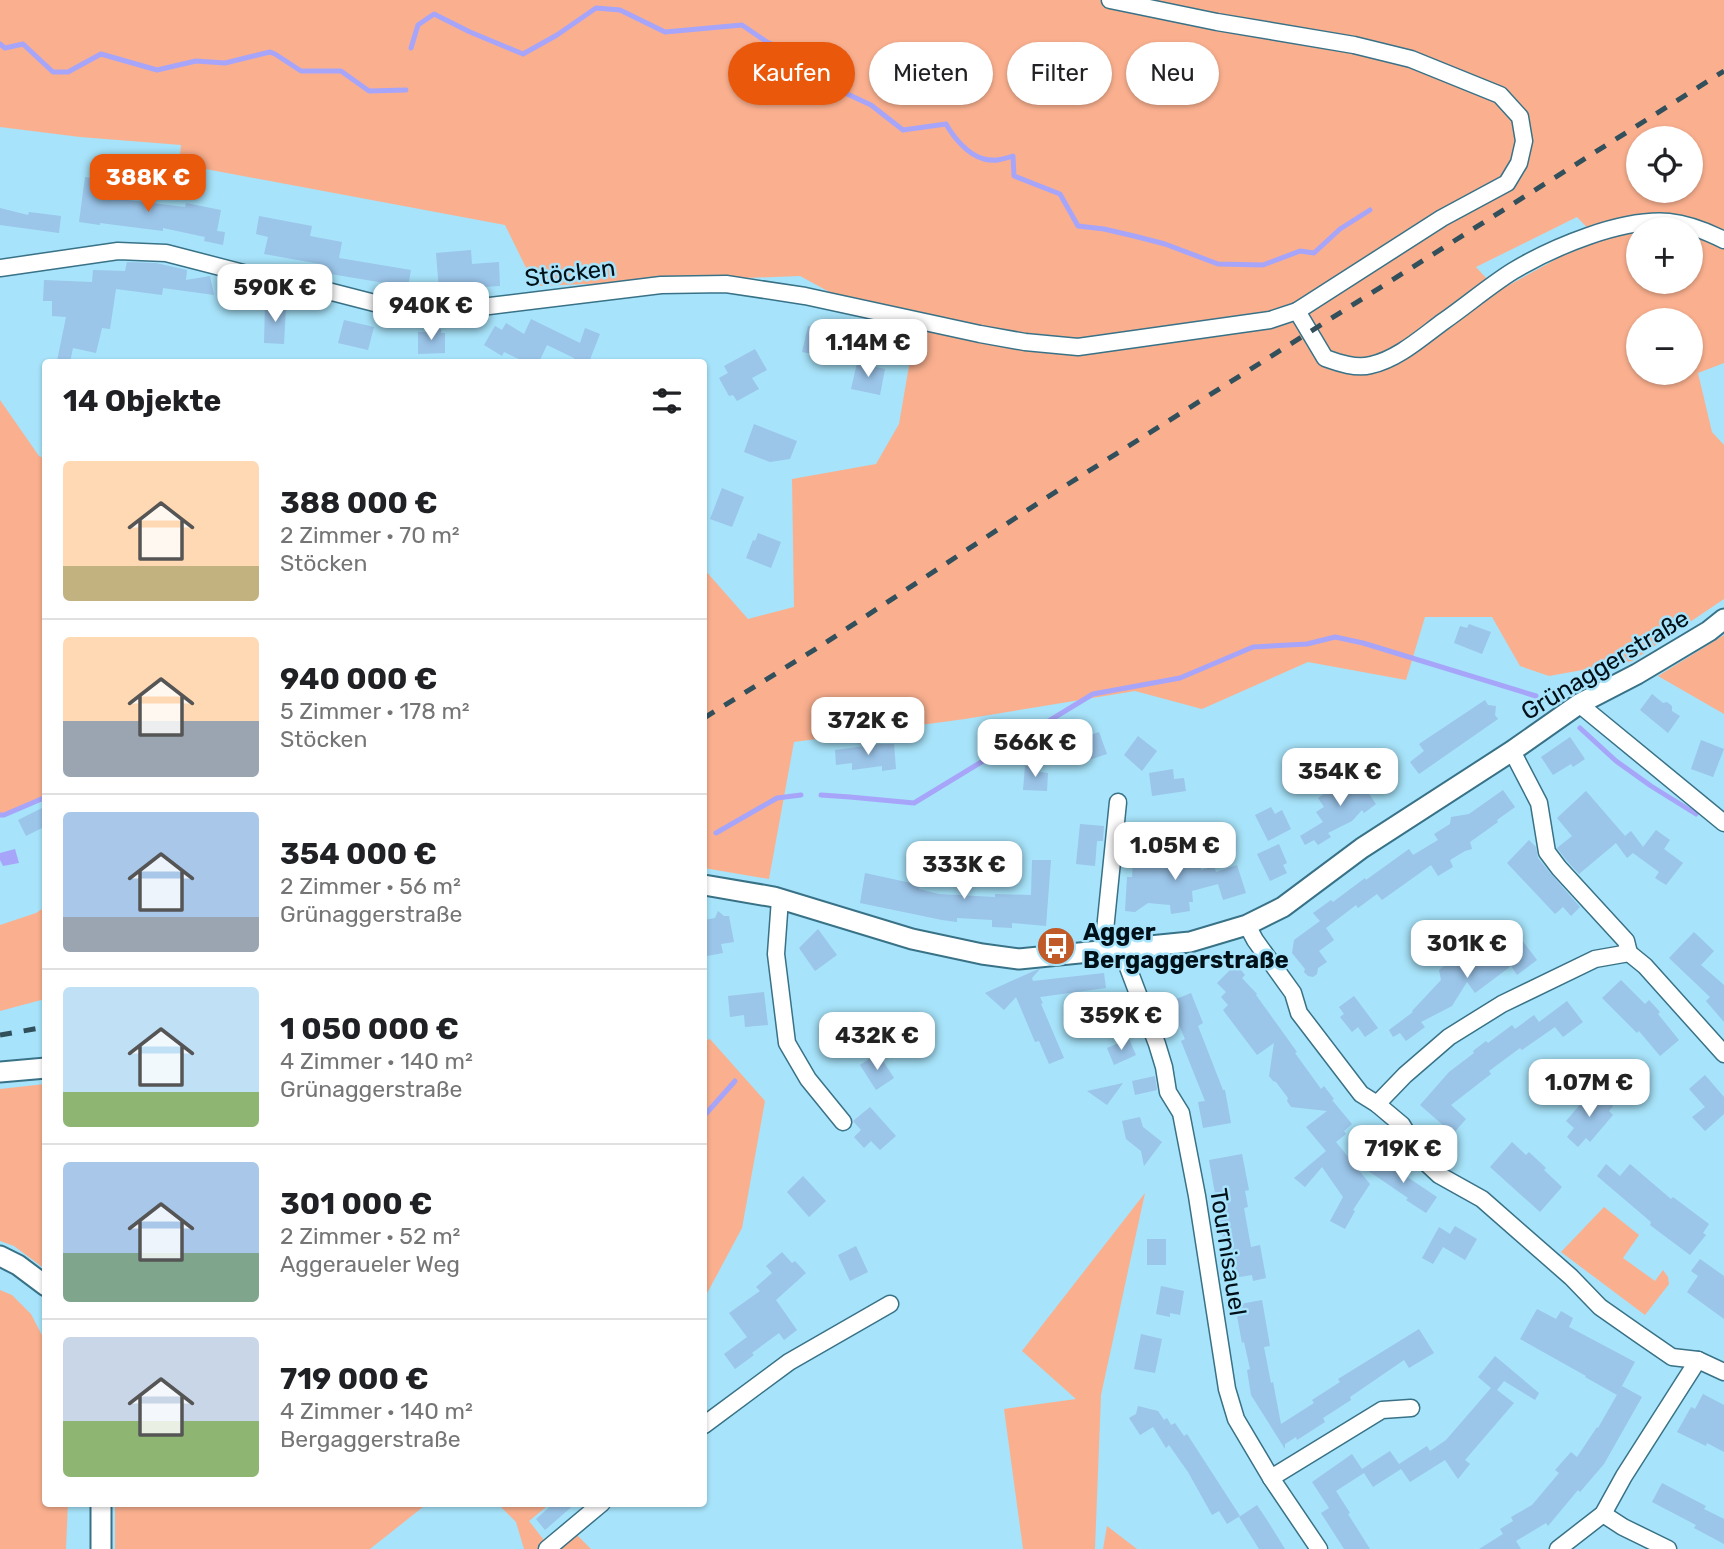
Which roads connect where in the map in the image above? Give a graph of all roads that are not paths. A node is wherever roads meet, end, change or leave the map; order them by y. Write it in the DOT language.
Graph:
graph roads {
  1 [pos="1110,0"];
  2 [pos="1724,240"];
  3 [pos="0,268"];
  4 [pos="1297,311"];
  5 [pos="1724,619"];
  6 [pos="1580,704"];
  7 [pos="1512,751"];
  8 [pos="1118,802"];
  9 [pos="1724,823"];
  10 [pos="707,886"];
  11 [pos="780,899"];
  12 [pos="1247,925"];
  13 [pos="1112,950"];
  14 [pos="1629,953"];
  15 [pos="1724,1054"];
  16 [pos="42,1068"];
  17 [pos="0,1072"];
  18 [pos="1377,1104"];
  19 [pos="843,1122"];
  20 [pos="0,1256"];
  21 [pos="42,1283"];
  22 [pos="890,1304"];
  23 [pos="1698,1360"];
  24 [pos="1724,1372"];
  25 [pos="1411,1408"];
  26 [pos="707,1423"];
  27 [pos="1271,1478"];
  28 [pos="101,1507"];
  29 [pos="598,1507"];
  30 [pos="1603,1514"];
  31 [pos="101,1549"];
  32 [pos="547,1549"];
  33 [pos="1319,1549"];
  34 [pos="1558,1549"];
  35 [pos="1668,1549"];
  1 -- 4 [label="street, Stöcken"];
  2 -- 4 [label="street"];
  3 -- 4 [label="street, Stöcken"];
  5 -- 6 [label="street, Grünaggerstraße"];
  6 -- 7 [label="street, Grünaggerstraße"];
  6 -- 9 [label="street"];
  7 -- 12 [label="street, Grünaggerstraße"];
  7 -- 14 [label="street"];
  8 -- 13 [label="street"];
  10 -- 11 [label="street, Grünaggerstraße"];
  11 -- 13 [label="street, Grünaggerstraße"];
  11 -- 19 [label="street"];
  12 -- 13 [label="street, Grünaggerstraße"];
  12 -- 18 [label="street"];
  13 -- 27 [label="street, Tournisauel"];
  14 -- 15 [label="street"];
  14 -- 18 [label="street"];
  16 -- 17 [label="street"];
  18 -- 23 [label="street"];
  20 -- 21 [label="street"];
  22 -- 26 [label="street"];
  23 -- 24 [label="street"];
  23 -- 30 [label="street"];
  25 -- 27 [label="street"];
  27 -- 33 [label="street, Tournisauel"];
  28 -- 31 [label="street"];
  29 -- 32 [label="street"];
  30 -- 34 [label="street"];
  30 -- 35 [label="street"];
}
